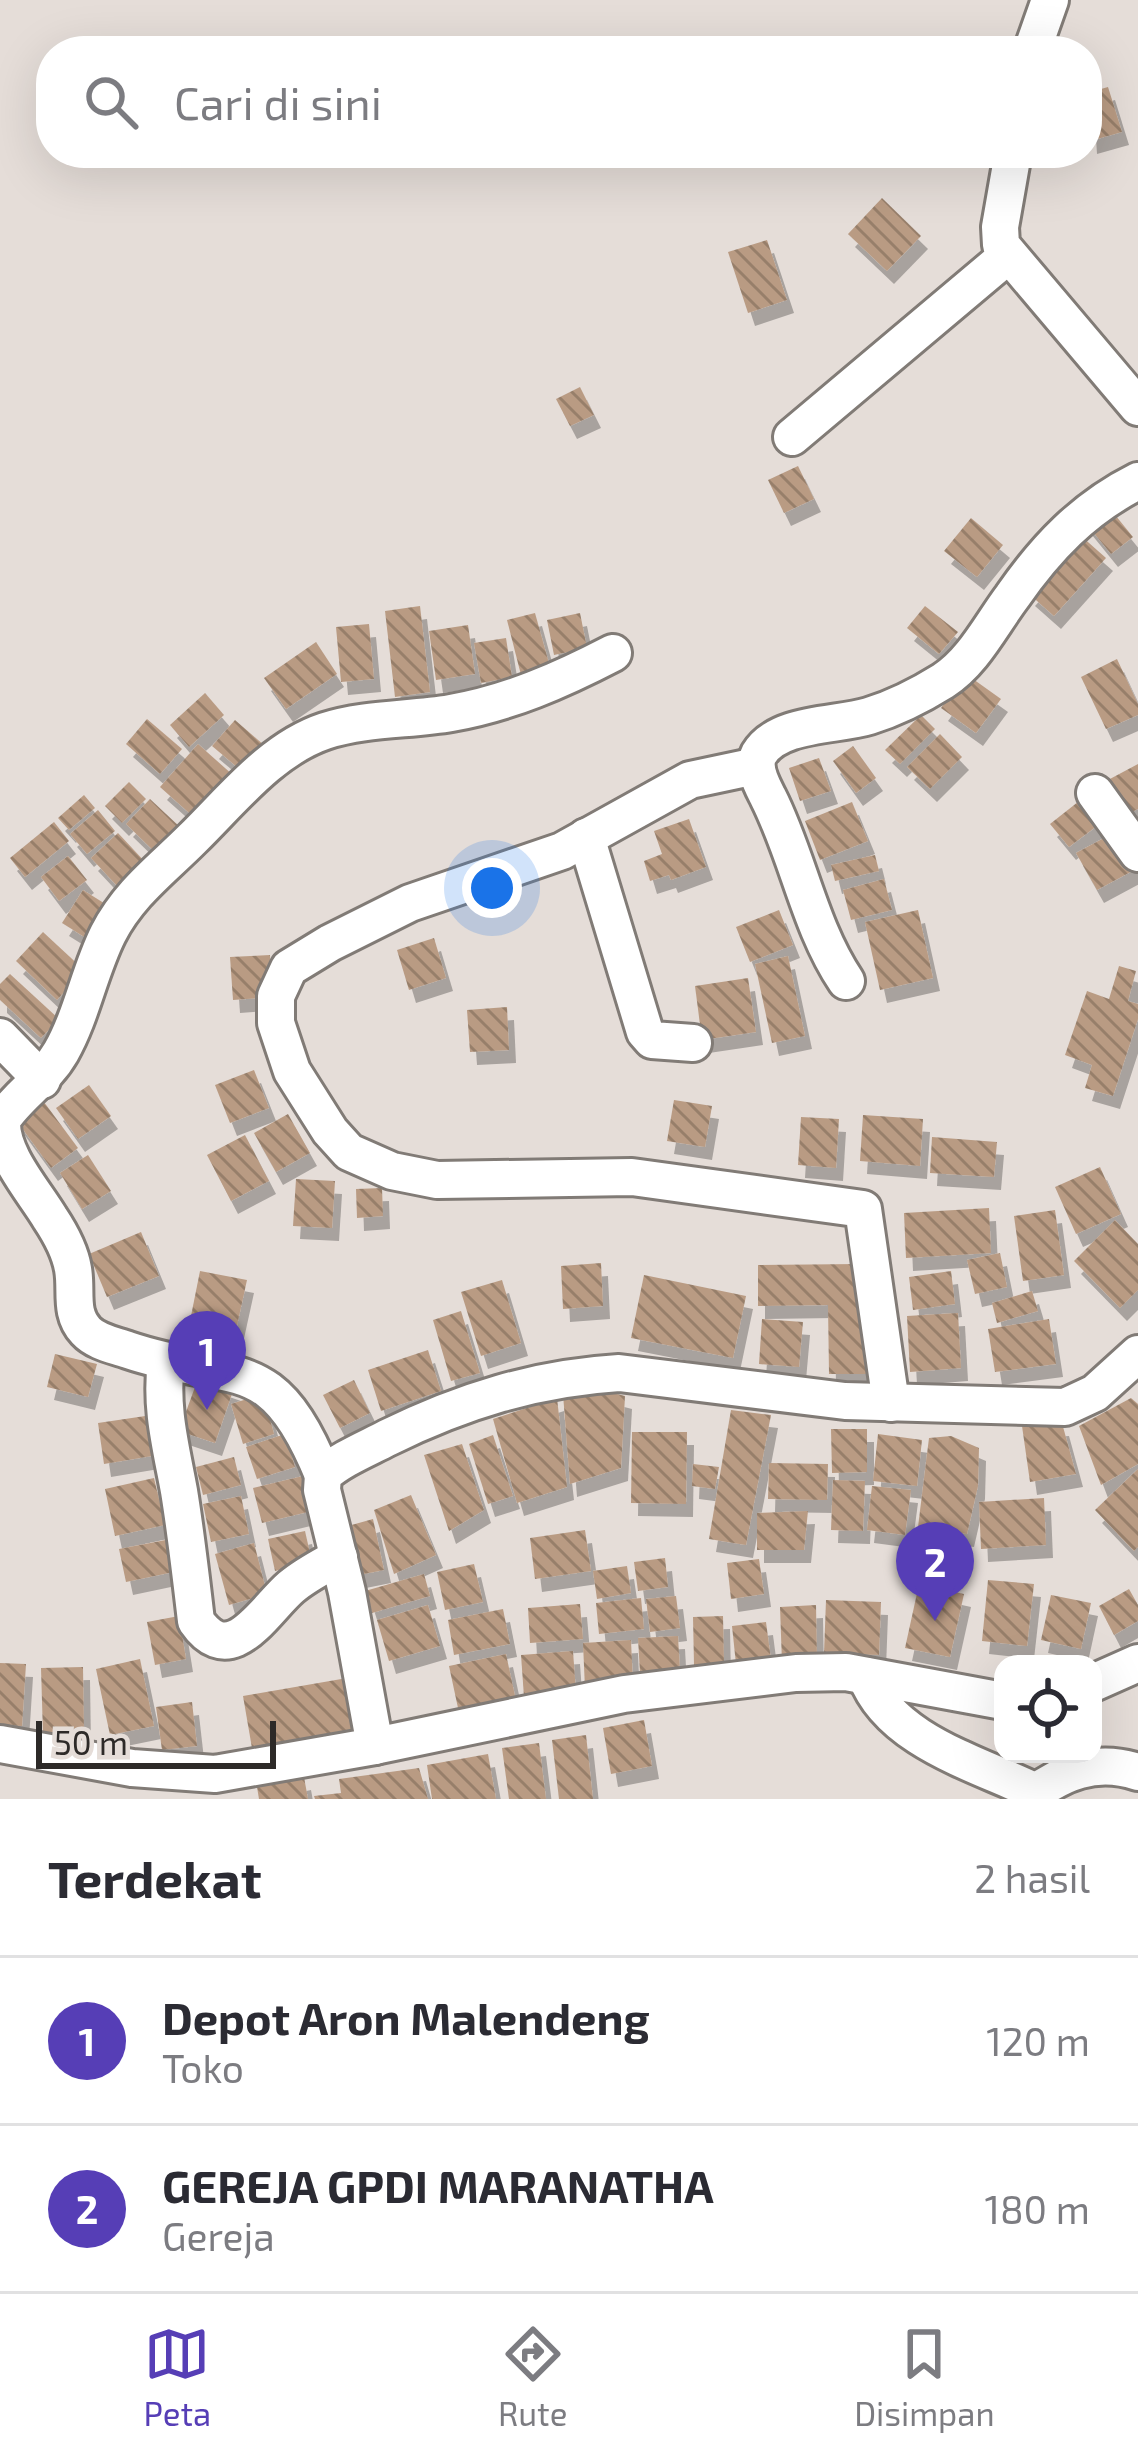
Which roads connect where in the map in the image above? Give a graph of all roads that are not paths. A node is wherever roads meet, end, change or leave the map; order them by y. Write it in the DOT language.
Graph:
graph roads {
  1 [pos="1050,0"];
  2 [pos="1037,36"];
  3 [pos="1010,168"];
  4 [pos="1007,256"];
  5 [pos="1138,407"];
  6 [pos="792,437"];
  7 [pos="1138,481"];
  8 [pos="613,653"];
  9 [pos="756,766"];
  10 [pos="1095,793"];
  11 [pos="586,838"];
  12 [pos="1138,853"];
  13 [pos="847,981"];
  14 [pos="0,1037"];
  15 [pos="693,1043"];
  16 [pos="42,1080"];
  17 [pos="1138,1354"];
  18 [pos="166,1362"];
  19 [pos="891,1403"];
  20 [pos="323,1475"];
  21 [pos="343,1574"];
  22 [pos="1138,1663"];
  23 [pos="866,1676"];
  24 [pos="1102,1679"];
  25 [pos="994,1699"];
  26 [pos="0,1744"];
  27 [pos="375,1746"];
  28 [pos="1138,1772"];
  29 [pos="1032,1796"];
  1 -- 2 [label="street"];
  3 -- 4 [label="street"];
  4 -- 5 [label="street"];
  4 -- 6 [label="street"];
  7 -- 9 [label="street"];
  8 -- 16 [label="street"];
  9 -- 11 [label="street"];
  9 -- 13 [label="street"];
  10 -- 12 [label="street"];
  11 -- 15 [label="street"];
  11 -- 19 [label="street"];
  14 -- 16 [label="street"];
  16 -- 18 [label="street"];
  17 -- 19 [label="street"];
  18 -- 20 [label="street"];
  18 -- 21 [label="street"];
  19 -- 20 [label="street"];
  20 -- 21 [label="street"];
  21 -- 27 [label="street"];
  22 -- 24 [label="street"];
  23 -- 25 [label="street"];
  23 -- 27 [label="street"];
  23 -- 29 [label="street"];
  26 -- 27 [label="street"];
  28 -- 29 [label="street"];
}
